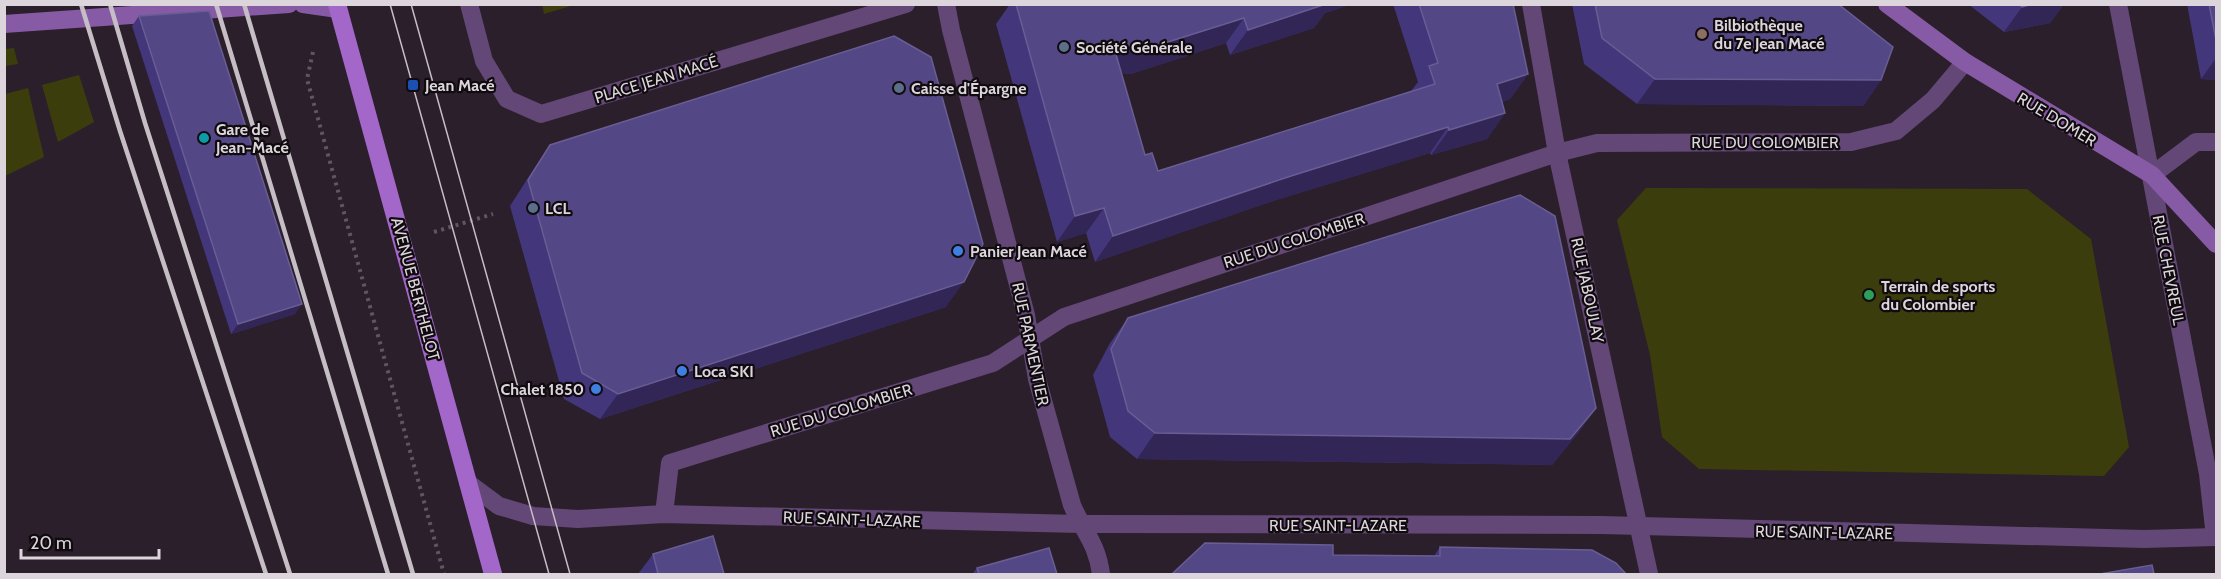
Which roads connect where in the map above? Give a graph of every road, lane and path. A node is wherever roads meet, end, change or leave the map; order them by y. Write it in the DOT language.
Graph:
graph roads {
  1 [pos="289,4"];
  2 [pos="303,4"];
  3 [pos="469,4"];
  4 [pos="906,4"];
  5 [pos="946,4"];
  6 [pos="1531,4"];
  7 [pos="1887,4"];
  8 [pos="2118,4"];
  9 [pos="338,7"];
  10 [pos="4,24"];
  11 [pos="314,54"];
  12 [pos="1965,62"];
  13 [pos="2217,142"];
  14 [pos="1557,153"];
  15 [pos="2152,175"];
  16 [pos="493,214"];
  17 [pos="432,228"];
  18 [pos="2217,244"];
  19 [pos="1030,339"];
  20 [pos="468,483"];
  21 [pos="664,514"];
  22 [pos="1081,524"];
  23 [pos="1638,527"];
  24 [pos="2216,537"];
  25 [pos="444,574"];
  26 [pos="493,574"];
  27 [pos="1101,574"];
  28 [pos="1649,574"];
  1 -- 10 [label="street"];
  2 -- 9 [label="street"];
  3 -- 4 [label="street, PLACE JEAN MACÉ"];
  5 -- 19 [label="street, RUE PARMENTIER"];
  6 -- 14 [label="street, RUE JABOULAY"];
  7 -- 12 [label="street, RUE DOMER"];
  8 -- 15 [label="street, RUE CHEVREUL"];
  9 -- 20 [label="main road, AVENUE BERTHELOT"];
  11 -- 25 [label="path"];
  12 -- 14 [label="street, RUE DU COLOMBIER"];
  12 -- 15 [label="street, RUE DOMER"];
  13 -- 15 [label="street"];
  14 -- 19 [label="street, RUE DU COLOMBIER"];
  14 -- 23 [label="street, RUE JABOULAY"];
  15 -- 18 [label="street, RUE DOMER"];
  15 -- 24 [label="street, RUE CHEVREUL"];
  16 -- 17 [label="path"];
  19 -- 21 [label="street, RUE DU COLOMBIER"];
  19 -- 22 [label="street, RUE PARMENTIER"];
  20 -- 21 [label="street, RUE SAINT-LAZARE"];
  20 -- 26 [label="main road, AVENUE BERTHELOT"];
  21 -- 22 [label="street, RUE SAINT-LAZARE"];
  22 -- 23 [label="street, RUE SAINT-LAZARE"];
  22 -- 27 [label="street, RUE PARMENTIER"];
  23 -- 24 [label="street, RUE SAINT-LAZARE"];
  23 -- 28 [label="street, RUE JABOULAY"];
}
